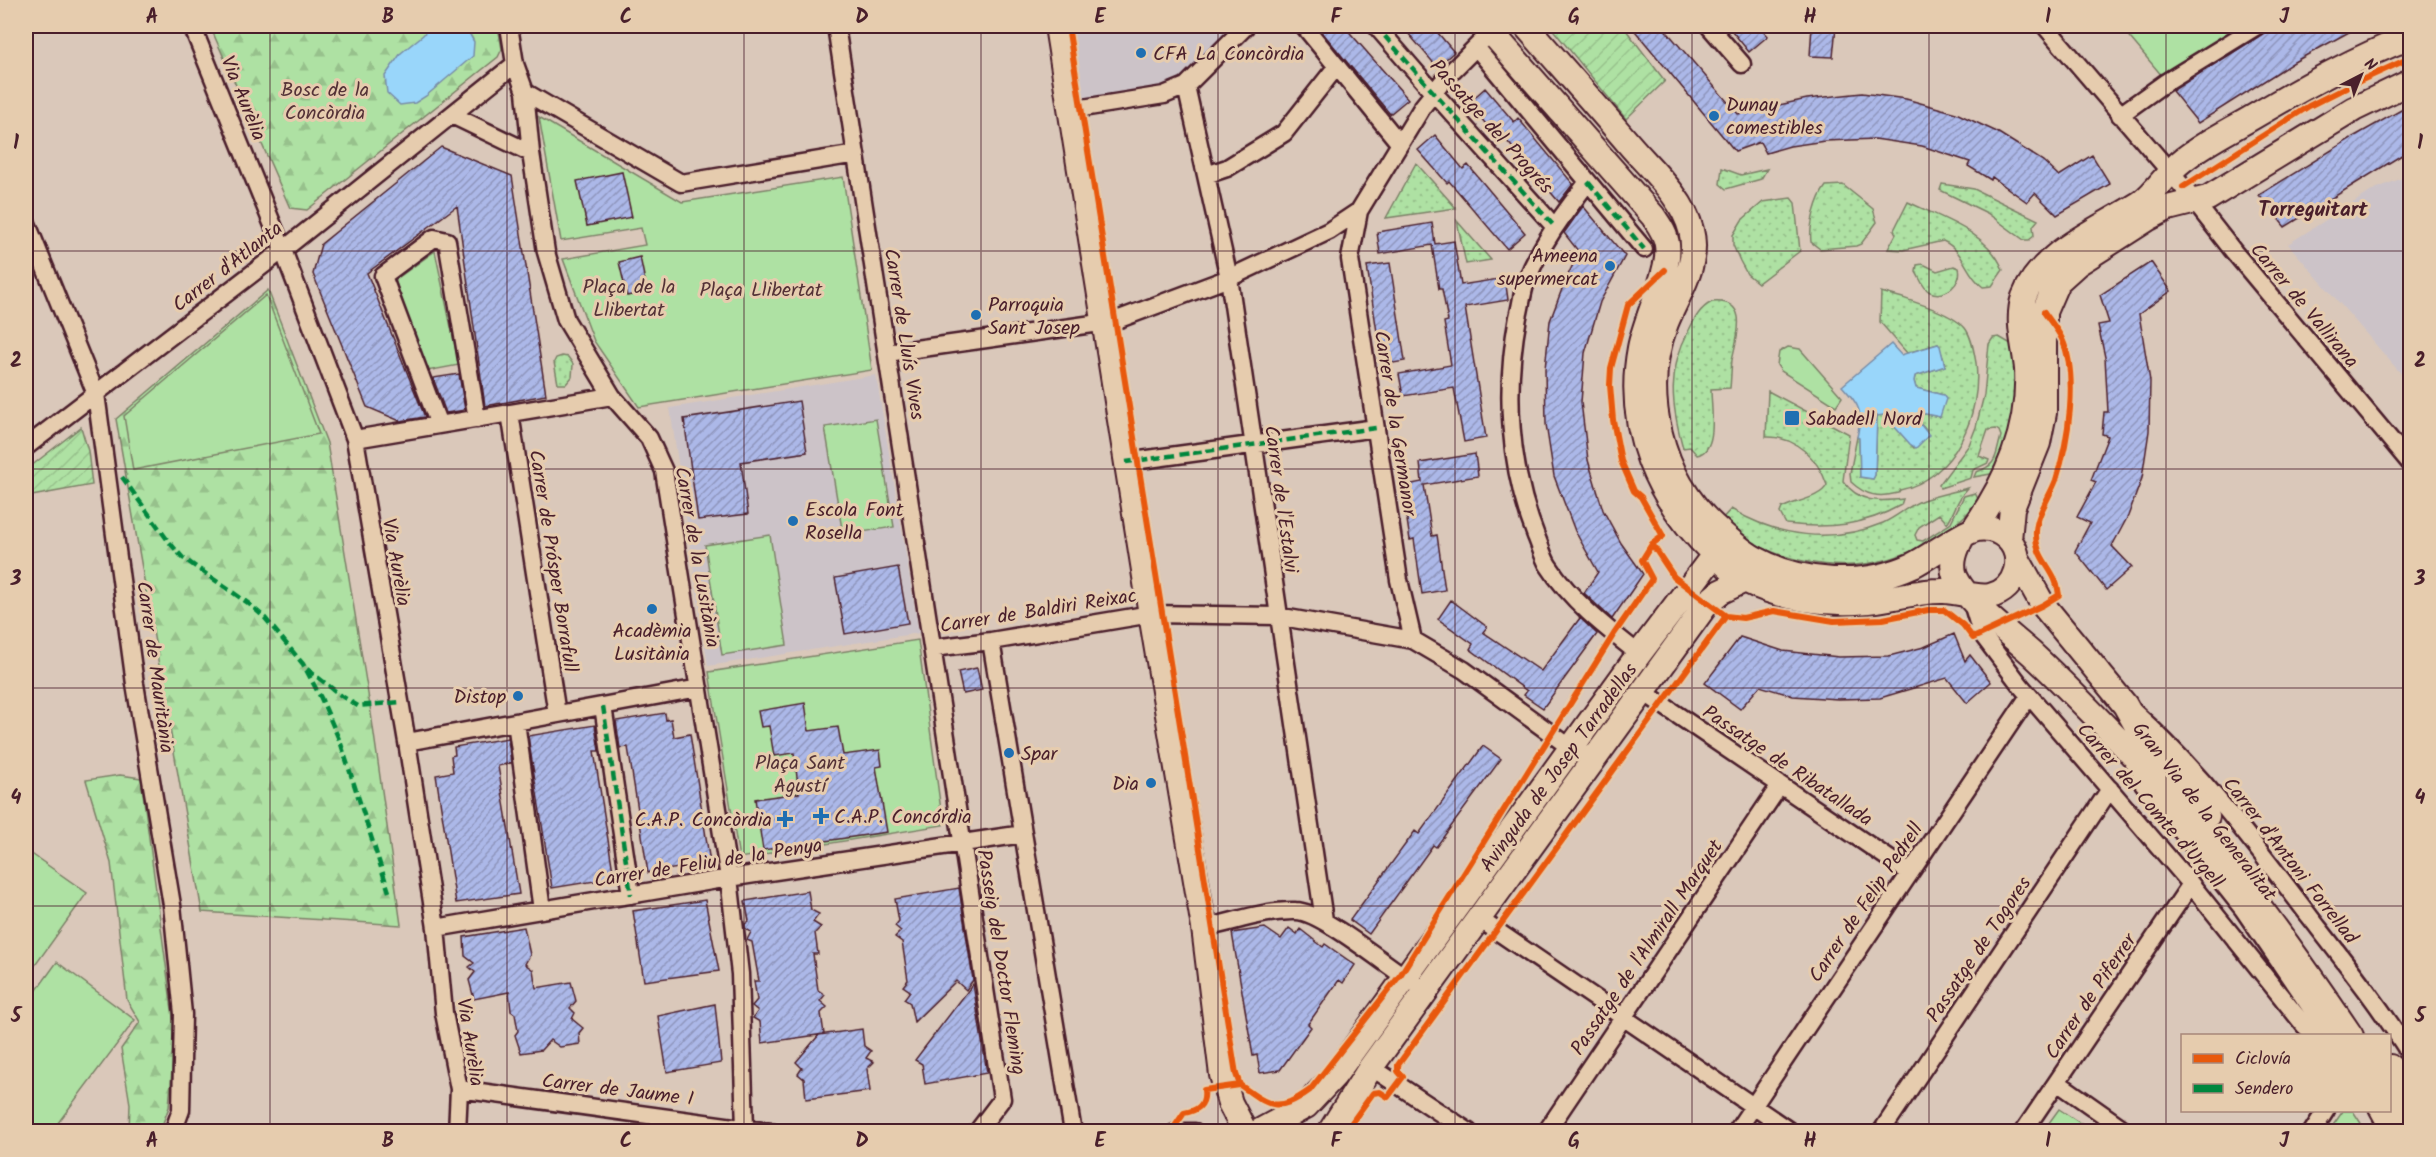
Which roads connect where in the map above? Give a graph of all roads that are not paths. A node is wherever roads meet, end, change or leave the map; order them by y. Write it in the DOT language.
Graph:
graph roads {
  1 [pos="192,26"];
  2 [pos="509,26"];
  3 [pos="836,26"];
  4 [pos="1057,26"];
  5 [pos="1246,26"];
  6 [pos="1304,26"];
  7 [pos="1376,26"];
  8 [pos="1526,26"];
  9 [pos="1709,26"];
  10 [pos="2045,26"];
  11 [pos="2257,26"];
  12 [pos="1484,35"];
  13 [pos="2410,37"];
  14 [pos="515,64"];
  15 [pos="1742,64"];
  16 [pos="1337,66"];
  17 [pos="2410,82"];
  18 [pos="1186,86"];
  19 [pos="525,92"];
  20 [pos="1434,93"];
  21 [pos="1070,110"];
  22 [pos="452,115"];
  23 [pos="2120,115"];
  24 [pos="1400,144"];
  25 [pos="531,153"];
  26 [pos="856,154"];
  27 [pos="2170,172"];
  28 [pos="1206,175"];
  29 [pos="1588,182"];
  30 [pos="2196,203"];
  31 [pos="1359,211"];
  32 [pos="26,221"];
  33 [pos="1554,226"];
  34 [pos="1644,249"];
  35 [pos="284,250"];
  36 [pos="1229,278"];
  37 [pos="1104,322"];
  38 [pos="887,353"];
  39 [pos="96,394"];
  40 [pos="612,396"];
  41 [pos="510,413"];
  42 [pos="477,419"];
  43 [pos="439,425"];
  44 [pos="1376,428"];
  45 [pos="355,438"];
  46 [pos="1253,444"];
  47 [pos="26,447"];
  48 [pos="1126,462"];
  49 [pos="2410,463"];
  50 [pos="1967,533"];
  51 [pos="2014,550"];
  52 [pos="1714,555"];
  53 [pos="1749,555"];
  54 [pos="1745,580"];
  55 [pos="1969,594"];
  56 [pos="1151,614"];
  57 [pos="1277,616"];
  58 [pos="1413,640"];
  59 [pos="991,641"];
  60 [pos="933,648"];
  61 [pos="1639,654"];
  62 [pos="699,688"];
  63 [pos="1642,691"];
  64 [pos="2029,696"];
  65 [pos="2125,705"];
  66 [pos="603,706"];
  67 [pos="557,714"];
  68 [pos="516,722"];
  69 [pos="2101,723"];
  70 [pos="407,742"];
  71 [pos="1571,748"];
  72 [pos="1595,757"];
  73 [pos="1780,785"];
  74 [pos="2110,789"];
  75 [pos="1023,834"];
  76 [pos="963,843"];
  77 [pos="1910,873"];
  78 [pos="729,879"];
  79 [pos="2192,884"];
  80 [pos="631,895"];
  81 [pos="542,910"];
  82 [pos="1478,918"];
  83 [pos="1324,920"];
  84 [pos="436,928"];
  85 [pos="1204,928"];
  86 [pos="1416,984"];
  87 [pos="1624,1018"];
  88 [pos="2315,1034"];
  89 [pos="2330,1034"];
  90 [pos="2350,1034"];
  91 [pos="2368,1034"];
  92 [pos="2410,1054"];
  93 [pos="1371,1067"];
  94 [pos="2391,1069"];
  95 [pos="2057,1082"];
  96 [pos="459,1089"];
  97 [pos="2391,1097"];
  98 [pos="2410,1100"];
  99 [pos="1753,1106"];
  100 [pos="2325,1112"];
  101 [pos="2379,1112"];
  102 [pos="720,1127"];
  103 [pos="745,1128"];
  104 [pos="2410,1129"];
  105 [pos="173,1131"];
  106 [pos="457,1131"];
  107 [pos="771,1131"];
  108 [pos="977,1131"];
  109 [pos="1073,1131"];
  110 [pos="1176,1131"];
  111 [pos="1195,1131"];
  112 [pos="1245,1131"];
  113 [pos="1258,1131"];
  114 [pos="1330,1131"];
  115 [pos="1469,1131"];
  116 [pos="1546,1131"];
  117 [pos="1736,1131"];
  118 [pos="1791,1131"];
  119 [pos="1881,1131"];
  120 [pos="2023,1131"];
  121 [pos="2128,1131"];
  122 [pos="2312,1131"];
  123 [pos="2390,1131"];
  1 -- 35 [label="street, Via Aurèlia"];
  2 -- 14 [label="street, Carrer de la Lusitània"];
  3 -- 26 [label="street, Carrer de Lluís Vives"];
  4 -- 21 [label="main road"];
  5 -- 18 [label="street"];
  6 -- 16 [label="street"];
  7 -- 20 [label="street, Passatge del Progrés"];
  8 -- 53 [label="main road"];
  9 -- 15 [label="street"];
  10 -- 23 [label="street, Carrer de Vallirana"];
  11 -- 23 [label="street"];
  12 -- 20 [label="street"];
  12 -- 29 [label="street"];
  12 -- 52 [label="main road"];
  13 -- 27 [label="main road"];
  14 -- 19 [label="street, Carrer de la Lusitània"];
  14 -- 22 [label="street, Carrer d'Atlanta"];
  16 -- 24 [label="street"];
  16 -- 28 [label="street"];
  17 -- 30 [label="main road"];
  18 -- 21 [label="street"];
  18 -- 28 [label="street, Carrer de l'Estalvi"];
  19 -- 25 [label="street, Carrer de la Lusitània"];
  19 -- 26 [label="street"];
  20 -- 24 [label="street"];
  20 -- 33 [label="street, Passatge del Progrés"];
  21 -- 37 [label="main road"];
  22 -- 25 [label="street"];
  22 -- 35 [label="street, Carrer d'Atlanta"];
  23 -- 27 [label="street, Carrer de Vallirana"];
  24 -- 31 [label="street"];
  25 -- 40 [label="street, Carrer de la Lusitània"];
  26 -- 38 [label="street, Carrer de Lluís Vives"];
  27 -- 30 [label="street, Carrer de Vallirana"];
  27 -- 50 [label="main road"];
  28 -- 36 [label="street, Carrer de l'Estalvi"];
  29 -- 33 [label="street"];
  29 -- 34 [label="street"];
  30 -- 49 [label="street, Carrer de Vallirana"];
  30 -- 51 [label="main road"];
  31 -- 36 [label="street"];
  31 -- 44 [label="street, Carrer de la Germanor"];
  32 -- 39 [label="street, Carrer de Mauritània"];
  33 -- 61 [label="street"];
  35 -- 39 [label="street, Carrer d'Atlanta"];
  35 -- 45 [label="street, Via Aurèlia"];
  36 -- 37 [label="street"];
  36 -- 46 [label="street, Carrer de l'Estalvi"];
  37 -- 38 [label="street"];
  37 -- 48 [label="main road"];
  38 -- 60 [label="street, Carrer de Lluís Vives"];
  39 -- 47 [label="street, Carrer d'Atlanta"];
  39 -- 105 [label="street, Carrer de Mauritània"];
  40 -- 41 [label="street"];
  40 -- 62 [label="street, Carrer de la Lusitània"];
  41 -- 42 [label="street"];
  41 -- 67 [label="street, Carrer de Prósper Borrafull"];
  42 -- 43 [label="street"];
  42 -- 43 [label="street"];
  43 -- 45 [label="street"];
  44 -- 46 [label="street"];
  44 -- 58 [label="street, Carrer de la Germanor"];
  45 -- 70 [label="street, Via Aurèlia"];
  46 -- 48 [label="street"];
  46 -- 57 [label="street, Carrer de l'Estalvi"];
  48 -- 56 [label="main road"];
  50 -- 51 [label="main road"];
  50 -- 53 [label="main road"];
  50 -- 55 [label="main road"];
  51 -- 55 [label="main road"];
  51 -- 65 [label="main road, Gran Via de la Generalitat"];
  52 -- 53 [label="main road"];
  52 -- 54 [label="main road"];
  52 -- 61 [label="main road, Avinguda de Josep Tarradellas"];
  54 -- 55 [label="main road"];
  54 -- 63 [label="main road, Avinguda de Josep Tarradellas"];
  55 -- 64 [label="street, Carrer del Comte d'Urgell"];
  55 -- 69 [label="main road, Gran Via de la Generalitat"];
  56 -- 57 [label="street, Carrer de Baldiri Reixac"];
  56 -- 59 [label="street, Carrer de Baldiri Reixac"];
  56 -- 85 [label="main road"];
  57 -- 58 [label="street, Carrer de Baldiri Reixac"];
  57 -- 83 [label="street, Carrer de l'Estalvi"];
  58 -- 71 [label="street"];
  59 -- 60 [label="street, Carrer de Baldiri Reixac"];
  59 -- 75 [label="street, Passeig del Doctor Fleming"];
  60 -- 76 [label="street, Passeig del Doctor Fleming"];
  61 -- 71 [label="main road, Avinguda de Josep Tarradellas"];
  62 -- 66 [label="street"];
  62 -- 78 [label="street, Carrer de la Lusitània"];
  63 -- 72 [label="main road, Avinguda de Josep Tarradellas"];
  63 -- 73 [label="street, Passatge de Ribatallada"];
  64 -- 74 [label="street, Carrer del Comte d'Urgell"];
  64 -- 77 [label="street, Carrer de Felip Pedrell"];
  65 -- 91 [label="main road, Gran Via de la Generalitat"];
  65 -- 92 [label="street, Carrer d'Antoni Forrellad"];
  66 -- 67 [label="street"];
  66 -- 80 [label="street"];
  67 -- 68 [label="street"];
  68 -- 70 [label="street"];
  68 -- 81 [label="street"];
  69 -- 89 [label="street, Carrer del Comte d'Urgell"];
  69 -- 90 [label="main road, Gran Via de la Generalitat"];
  70 -- 84 [label="street, Via Aurèlia"];
  71 -- 72 [label="street"];
  71 -- 86 [label="main road, Avinguda de Josep Tarradellas"];
  72 -- 82 [label="main road, Avinguda de Josep Tarradellas"];
  73 -- 77 [label="street, Passatge de Ribatallada"];
  73 -- 87 [label="street, Passatge de l'Almirall Marquet"];
  74 -- 79 [label="street, Carrer del Comte d'Urgell"];
  74 -- 119 [label="street, Passatge de Togores"];
  75 -- 76 [label="street, Carrer de Feliu de la Penya"];
  75 -- 109 [label="street, Passeig del Doctor Fleming"];
  76 -- 78 [label="street, Carrer de Feliu de la Penya"];
  76 -- 108 [label="street, Passeig del Doctor Fleming"];
  77 -- 99 [label="street, Carrer de Felip Pedrell"];
  78 -- 80 [label="street, Carrer de Feliu de la Penya"];
  78 -- 103 [label="street, Carrer de la Lusitània"];
  79 -- 88 [label="street, Carrer del Comte d'Urgell"];
  79 -- 95 [label="street, Carrer de Piferrer"];
  80 -- 81 [label="street, Carrer de Feliu de la Penya"];
  81 -- 84 [label="street, Carrer de Feliu de la Penya"];
  82 -- 86 [label="main road, Avinguda de Josep Tarradellas"];
  82 -- 87 [label="street"];
  83 -- 85 [label="street"];
  83 -- 86 [label="street"];
  84 -- 96 [label="street, Via Aurèlia"];
  85 -- 112 [label="main road"];
  86 -- 93 [label="main road, Avinguda de Josep Tarradellas"];
  86 -- 113 [label="main road, Avinguda de Josep Tarradellas"];
  87 -- 99 [label="street"];
  87 -- 116 [label="street, Passatge de l'Almirall Marquet"];
  93 -- 114 [label="main road, Avinguda de Josep Tarradellas"];
  93 -- 115 [label="street"];
  94 -- 98 [label="main road"];
  95 -- 120 [label="street, Carrer de Piferrer"];
  95 -- 121 [label="street"];
  96 -- 102 [label="street, Carrer de Jaume I"];
  96 -- 106 [label="street, Via Aurèlia"];
  97 -- 104 [label="main road"];
  99 -- 117 [label="street, Carrer de Felip Pedrell"];
  99 -- 118 [label="street"];
  100 -- 122 [label="street"];
  101 -- 123 [label="street"];
  102 -- 103 [label="street, Carrer de Jaume I"];
  103 -- 107 [label="street, Carrer de Jaume I"];
  110 -- 111 [label="street"];
}
